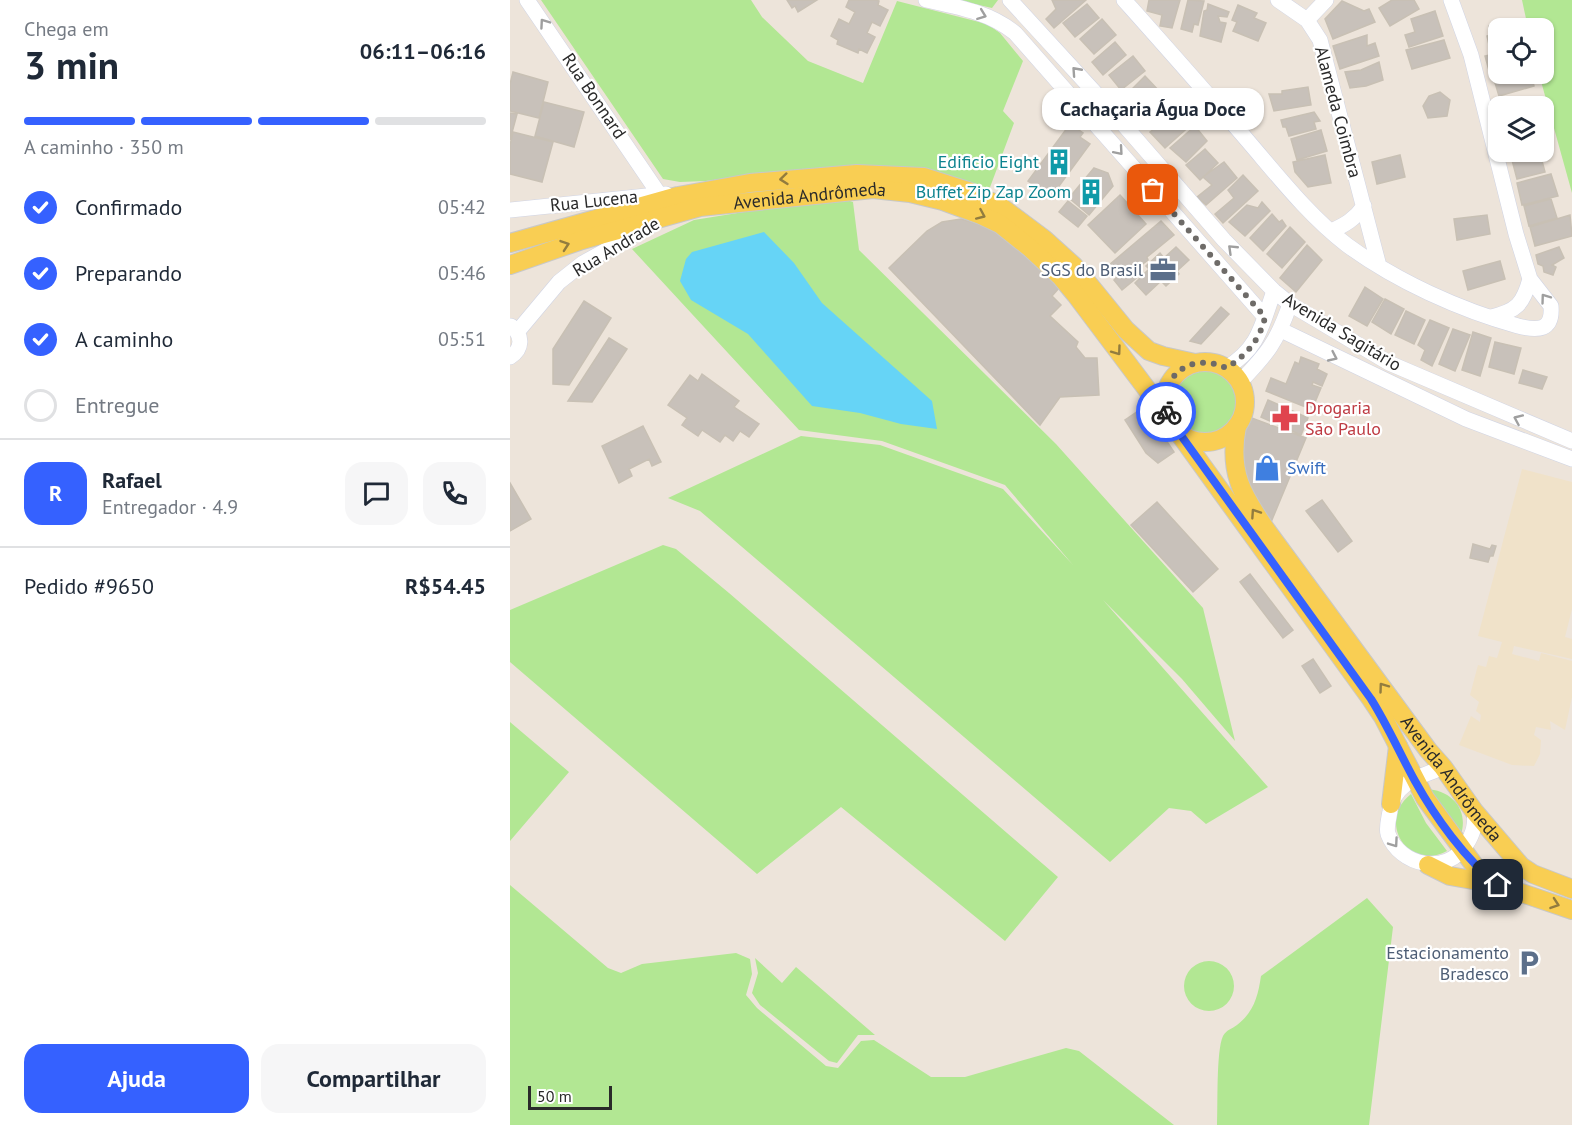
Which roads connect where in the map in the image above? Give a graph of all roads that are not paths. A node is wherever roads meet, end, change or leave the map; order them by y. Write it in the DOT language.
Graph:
graph roads {
  1 [pos="527,0"];
  2 [pos="926,0"];
  3 [pos="1010,0"];
  4 [pos="1124,0"];
  5 [pos="1278,0"];
  6 [pos="1326,0"];
  7 [pos="1452,0"];
  8 [pos="1307,20"];
  9 [pos="658,194"];
  10 [pos="678,196"];
  11 [pos="1364,206"];
  12 [pos="510,210"];
  13 [pos="667,217"];
  14 [pos="1331,231"];
  15 [pos="510,243"];
  16 [pos="510,265"];
  17 [pos="1379,267"];
  18 [pos="1530,279"];
  19 [pos="1274,291"];
  20 [pos="1290,304"];
  21 [pos="1265,317"];
  22 [pos="1489,317"];
  23 [pos="514,328"];
  24 [pos="1281,330"];
  25 [pos="510,357"];
  26 [pos="1195,363"];
  27 [pos="1226,368"];
  28 [pos="1240,382"];
  29 [pos="1167,416"];
  30 [pos="1237,426"];
  31 [pos="1178,432"];
  32 [pos="1572,441"];
  33 [pos="1572,459"];
  34 [pos="1398,744"];
  35 [pos="1443,767"];
  36 [pos="1413,779"];
  37 [pos="1391,804"];
  38 [pos="1474,811"];
  39 [pos="1463,850"];
  40 [pos="1428,866"];
  41 [pos="1498,885"];
  42 [pos="1572,889"];
  43 [pos="1572,910"];
  9 -- 1 [label="street, Rua Bonnard, one-way"];
  2 -- 21 [label="street, Avenida Sagitário, one-way"];
  19 -- 3 [label="street, Avenida Sagitário, one-way"];
  4 -- 14 [label="street"];
  5 -- 8 [label="street, Alameda Coimbra"];
  6 -- 8 [label="street"];
  7 -- 18 [label="street"];
  8 -- 11 [label="street, Alameda Coimbra"];
  9 -- 10 [label="street, Rua Lucena"];
  9 -- 12 [label="street, Rua Lucena"];
  10 -- 15 [label="main road, Avenida Andrômeda"];
  26 -- 10 [label="main road, Avenida Andrômeda, one-way"];
  11 -- 14 [label="street"];
  11 -- 17 [label="street, Alameda Coimbra"];
  16 -- 13 [label="main road, Avenida Andrômeda, one-way"];
  13 -- 23 [label="street, Rua Andrade"];
  13 -- 29 [label="main road, Avenida Andrômeda, one-way"];
  14 -- 17 [label="street"];
  17 -- 22 [label="street"];
  18 -- 22 [label="street"];
  22 -- 18 [label="street, one-way"];
  19 -- 20 [label="street, Avenida Sagitário"];
  19 -- 21 [label="street"];
  20 -- 24 [label="street"];
  32 -- 20 [label="street, Avenida Sagitário, one-way"];
  21 -- 27 [label="street"];
  23 -- 25 [label="street"];
  24 -- 28 [label="street"];
  24 -- 33 [label="street, Avenida Sagitário, one-way"];
  26 -- 27 [label="main road"];
  26 -- 29 [label="main road"];
  27 -- 28 [label="main road"];
  28 -- 30 [label="main road"];
  29 -- 31 [label="main road"];
  30 -- 31 [label="main road"];
  35 -- 30 [label="main road, Avenida Andrômeda, one-way"];
  31 -- 34 [label="main road, Avenida Andrômeda"];
  34 -- 36 [label="main road, Avenida Andrômeda"];
  34 -- 37 [label="main road"];
  35 -- 36 [label="street"];
  35 -- 38 [label="main road, Avenida Andrômeda"];
  36 -- 37 [label="street"];
  36 -- 39 [label="main road, Avenida Andrômeda"];
  37 -- 40 [label="street, one-way"];
  38 -- 39 [label="street"];
  38 -- 42 [label="main road, Avenida Andrômeda"];
  39 -- 40 [label="street"];
  39 -- 41 [label="main road, Avenida Andrômeda"];
  40 -- 41 [label="main road"];
  41 -- 43 [label="main road, Avenida Andrômeda, one-way"];
}
